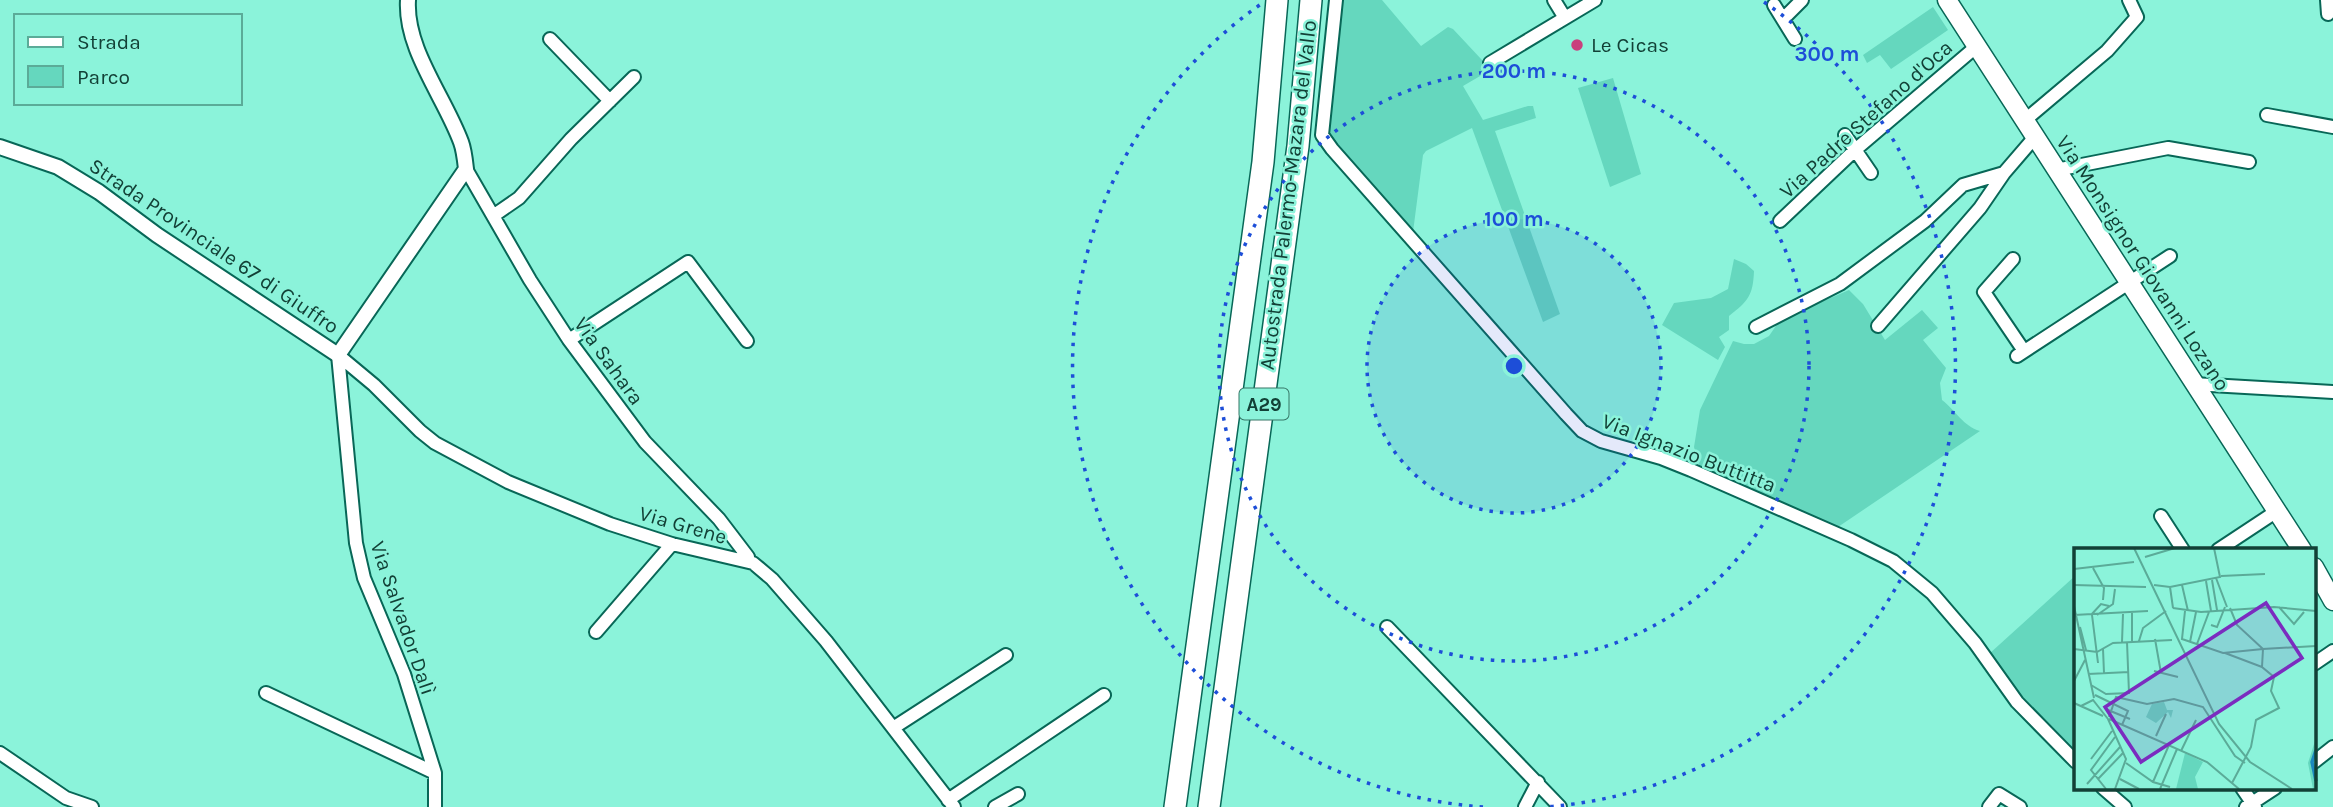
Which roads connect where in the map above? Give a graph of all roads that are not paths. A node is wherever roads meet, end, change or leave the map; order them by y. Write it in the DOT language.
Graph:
graph roads {
  1 [pos="408,0"];
  2 [pos="1277,0"];
  3 [pos="1311,0"];
  4 [pos="1336,0"];
  5 [pos="1554,0"];
  6 [pos="1595,0"];
  7 [pos="1802,0"];
  8 [pos="1947,0"];
  9 [pos="2129,0"];
  10 [pos="1774,5"];
  11 [pos="1565,18"];
  12 [pos="1783,19"];
  13 [pos="1795,38"];
  14 [pos="550,39"];
  15 [pos="1977,46"];
  16 [pos="1490,63"];
  17 [pos="634,77"];
  18 [pos="610,101"];
  19 [pos="2267,115"];
  20 [pos="2024,121"];
  21 [pos="2333,127"];
  22 [pos="1845,135"];
  23 [pos="2035,137"];
  24 [pos="0,147"];
  25 [pos="1855,150"];
  26 [pos="2249,162"];
  27 [pos="466,169"];
  28 [pos="2056,170"];
  29 [pos="1871,173"];
  30 [pos="2004,173"];
  31 [pos="493,216"];
  32 [pos="1780,220"];
  33 [pos="2170,256"];
  34 [pos="2013,259"];
  35 [pos="2129,283"];
  36 [pos="1878,326"];
  37 [pos="1756,327"];
  38 [pos="569,340"];
  39 [pos="747,341"];
  40 [pos="338,355"];
  41 [pos="2193,383"];
  42 [pos="2333,392"];
  43 [pos="2277,510"];
  44 [pos="2161,516"];
  45 [pos="672,544"];
  46 [pos="2182,548"];
  47 [pos="2220,548"];
  48 [pos="2301,548"];
  49 [pos="748,557"];
  50 [pos="2316,572"];
  51 [pos="2316,573"];
  52 [pos="2333,594"];
  53 [pos="2333,601"];
  54 [pos="1387,627"];
  55 [pos="596,632"];
  56 [pos="2333,651"];
  57 [pos="1006,655"];
  58 [pos="2316,663"];
  59 [pos="266,694"];
  60 [pos="1104,695"];
  61 [pos="893,728"];
  62 [pos="2333,747"];
  63 [pos="0,753"];
  64 [pos="2316,756"];
  65 [pos="2074,760"];
  66 [pos="435,773"];
  67 [pos="1538,782"];
  68 [pos="2112,790"];
  69 [pos="2243,790"];
  70 [pos="2272,790"];
  71 [pos="1018,794"];
  72 [pos="951,803"];
  73 [pos="2251,806"];
  74 [pos="92,807"];
  75 [pos="435,807"];
  76 [pos="995,807"];
  77 [pos="1175,807"];
  78 [pos="1209,807"];
  79 [pos="1525,807"];
  80 [pos="1560,807"];
  81 [pos="1989,807"];
  82 [pos="2020,807"];
  83 [pos="2125,807"];
  1 -- 27 [label="street"];
  2 -- 77 [label="highway, Autostrada Palermo-Mazara del Vallo / A29"];
  3 -- 78 [label="highway, Autostrada Palermo-Mazara del Vallo / A29"];
  4 -- 65 [label="street, Via Ignazio Buttitta"];
  5 -- 11 [label="street"];
  6 -- 11 [label="street"];
  7 -- 12 [label="street"];
  8 -- 15 [label="main road, Via Monsignor Giovanni Lozano"];
  9 -- 20 [label="street"];
  10 -- 12 [label="street"];
  11 -- 16 [label="street"];
  12 -- 13 [label="street"];
  14 -- 18 [label="street"];
  15 -- 20 [label="main road, Via Monsignor Giovanni Lozano"];
  15 -- 25 [label="street, Via Padre Stefano d'Oca"];
  17 -- 18 [label="street"];
  18 -- 31 [label="street"];
  19 -- 21 [label="street"];
  20 -- 23 [label="main road, Via Monsignor Giovanni Lozano"];
  22 -- 25 [label="street"];
  23 -- 28 [label="main road, Via Monsignor Giovanni Lozano"];
  23 -- 30 [label="street"];
  24 -- 40 [label="street, Strada Provinciale 67 di Giuffro"];
  25 -- 29 [label="street"];
  25 -- 32 [label="street, Via Padre Stefano d'Oca"];
  26 -- 28 [label="street"];
  27 -- 31 [label="street, Via Sahara"];
  27 -- 40 [label="street, Strada Provinciale 67 di Giuffro"];
  28 -- 35 [label="main road, Via Monsignor Giovanni Lozano"];
  30 -- 36 [label="street"];
  30 -- 37 [label="street"];
  31 -- 38 [label="street, Via Sahara"];
  33 -- 35 [label="street"];
  34 -- 35 [label="street"];
  35 -- 41 [label="main road, Via Monsignor Giovanni Lozano"];
  38 -- 39 [label="street"];
  38 -- 49 [label="street, Via Sahara"];
  40 -- 45 [label="street, Via Grene"];
  40 -- 66 [label="street, Via Salvador Dalì"];
  41 -- 42 [label="street"];
  41 -- 43 [label="main road, Via Monsignor Giovanni Lozano"];
  43 -- 47 [label="street"];
  43 -- 48 [label="main road, Via Monsignor Giovanni Lozano"];
  44 -- 46 [label="street"];
  45 -- 55 [label="street"];
  45 -- 61 [label="street, Via Grene"];
  50 -- 52 [label="main road"];
  51 -- 53 [label="main road"];
  54 -- 67 [label="street"];
  56 -- 58 [label="street"];
  57 -- 61 [label="street"];
  59 -- 66 [label="street"];
  60 -- 72 [label="street"];
  61 -- 72 [label="street, Via Grene"];
  62 -- 64 [label="street"];
  63 -- 74 [label="street"];
  66 -- 75 [label="street, Via Salvador Dalì"];
  67 -- 79 [label="street"];
  67 -- 80 [label="street"];
  68 -- 83 [label="street"];
  69 -- 73 [label="street"];
  70 -- 73 [label="street"];
  71 -- 76 [label="street"];
  81 -- 82 [label="street"];
}
